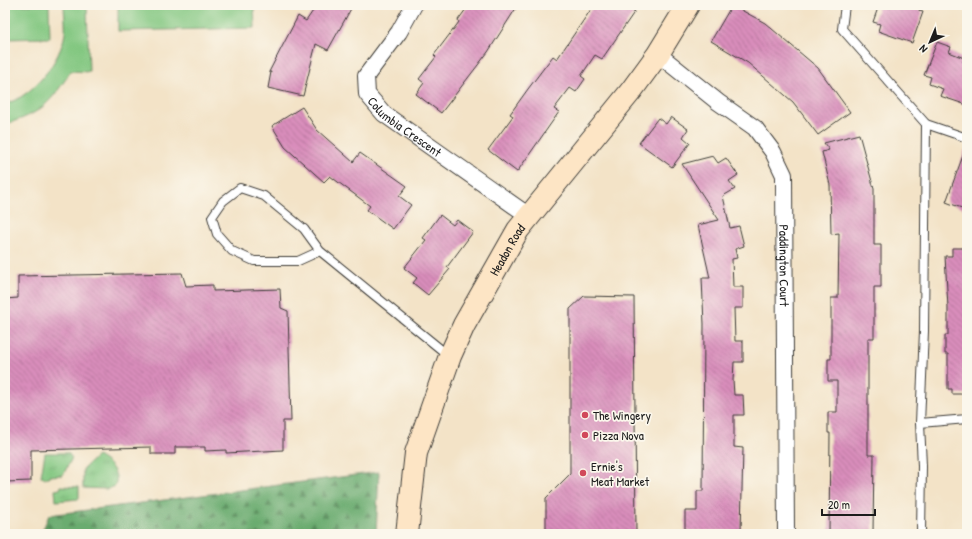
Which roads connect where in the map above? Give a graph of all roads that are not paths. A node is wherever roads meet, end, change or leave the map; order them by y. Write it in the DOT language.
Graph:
graph roads {
  1 [pos="414,5"];
  2 [pos="688,5"];
  3 [pos="845,5"];
  4 [pos="658,54"];
  5 [pos="926,124"];
  6 [pos="967,138"];
  7 [pos="529,216"];
  8 [pos="320,251"];
  9 [pos="450,356"];
  10 [pos="967,419"];
  11 [pos="920,423"];
  12 [pos="407,534"];
  13 [pos="786,534"];
  14 [pos="921,534"];
  1 -- 7 [label="street, Columbia Crescent"];
  2 -- 4 [label="street, Headon Road"];
  3 -- 5 [label="lane"];
  4 -- 7 [label="street, Headon Road"];
  4 -- 13 [label="street, Paddington Court"];
  5 -- 6 [label="lane"];
  5 -- 11 [label="lane"];
  7 -- 9 [label="street, Headon Road"];
  8 -- 8 [label="lane"];
  8 -- 9 [label="lane"];
  9 -- 12 [label="street, Headon Road"];
  10 -- 11 [label="lane"];
  11 -- 14 [label="lane"];
}
